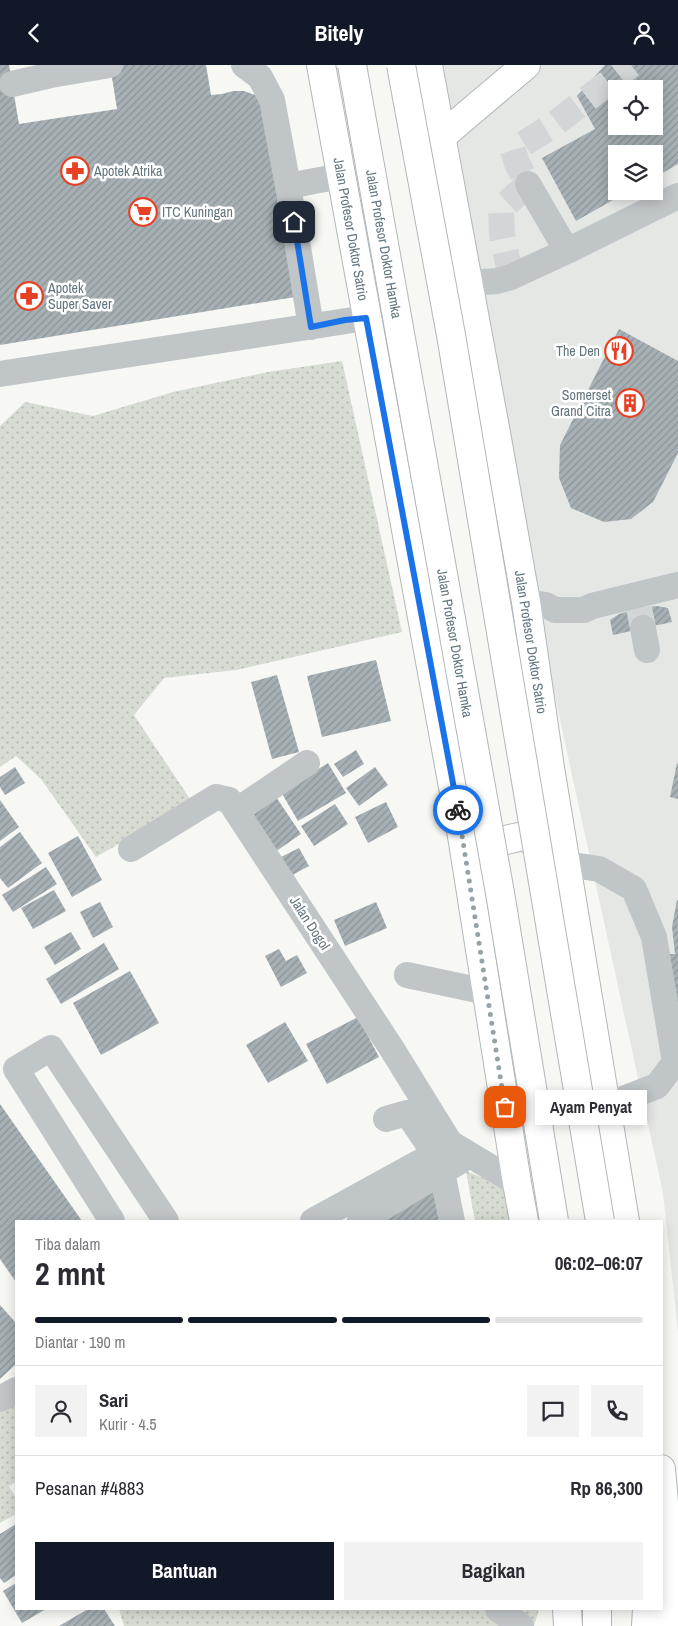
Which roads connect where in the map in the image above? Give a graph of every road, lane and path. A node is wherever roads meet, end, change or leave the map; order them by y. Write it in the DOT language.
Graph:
graph roads {
  1 [pos="110,65"];
  2 [pos="244,65"];
  3 [pos="321,65"];
  4 [pos="352,65"];
  5 [pos="401,65"];
  6 [pos="428,65"];
  7 [pos="526,65"];
  8 [pos="50,70"];
  9 [pos="12,84"];
  10 [pos="442,135"];
  11 [pos="342,176"];
  12 [pos="528,184"];
  13 [pos="288,186"];
  14 [pos="678,196"];
  15 [pos="567,251"];
  16 [pos="469,283"];
  17 [pos="366,318"];
  18 [pos="310,320"];
  19 [pos="0,363"];
  20 [pos="0,373"];
  21 [pos="678,585"];
  22 [pos="536,604"];
  23 [pos="307,763"];
  24 [pos="236,811"];
  25 [pos="131,849"];
  26 [pos="567,869"];
  27 [pos="470,879"];
  28 [pos="407,975"];
  29 [pos="487,992"];
  30 [pos="605,1106"];
  31 [pos="386,1119"];
  32 [pos="449,1156"];
  33 [pos="517,1183"];
  34 [pos="111,1220"];
  35 [pos="165,1220"];
  36 [pos="315,1220"];
  37 [pos="361,1220"];
  38 [pos="452,1220"];
  39 [pos="524,1220"];
  40 [pos="554,1220"];
  41 [pos="600,1220"];
  42 [pos="625,1220"];
  43 [pos="15,1391"];
  44 [pos="0,1399"];
  45 [pos="663,1472"];
  46 [pos="663,1484"];
  47 [pos="678,1488"];
  48 [pos="674,1570"];
  49 [pos="499,1610"];
  50 [pos="567,1610"];
  51 [pos="597,1610"];
  52 [pos="647,1610"];
  53 [pos="666,1625"];
  54 [pos="521,1626"];
  55 [pos="568,1626"];
  56 [pos="597,1626"];
  1 -- 8 [label="street"];
  2 -- 13 [label="street"];
  3 -- 11 [label="main road, Jalan Profesor Doktor Satrio"];
  4 -- 40 [label="main road, Jalan Profesor Doktor Hamka, bridge"];
  5 -- 41 [label="main road, bridge"];
  6 -- 10 [label="main road, Jalan Profesor Doktor Satrio"];
  7 -- 10 [label="main road"];
  8 -- 9 [label="street"];
  10 -- 16 [label="main road, Jalan Profesor Doktor Satrio"];
  11 -- 13 [label="street"];
  11 -- 17 [label="main road, Jalan Profesor Doktor Satrio"];
  12 -- 15 [label="street"];
  13 -- 18 [label="street"];
  14 -- 15 [label="street"];
  15 -- 16 [label="street"];
  16 -- 22 [label="main road, Jalan Profesor Doktor Satrio"];
  17 -- 18 [label="street"];
  17 -- 27 [label="main road, Jalan Profesor Doktor Satrio"];
  18 -- 19 [label="street"];
  18 -- 20 [label="street"];
  21 -- 22 [label="street"];
  22 -- 26 [label="main road, Jalan Profesor Doktor Satrio"];
  23 -- 24 [label="street"];
  24 -- 25 [label="street, Jalan Dogol"];
  24 -- 32 [label="street, Jalan Dogol"];
  26 -- 27 [label="main road"];
  26 -- 30 [label="main road, Jalan Profesor Doktor Satrio"];
  26 -- 30 [label="street"];
  27 -- 29 [label="main road, Jalan Profesor Doktor Satrio"];
  28 -- 29 [label="street"];
  29 -- 33 [label="main road, Jalan Profesor Doktor Satrio"];
  30 -- 42 [label="main road, Jalan Profesor Doktor Satrio"];
  31 -- 32 [label="street"];
  32 -- 33 [label="street, Jalan Dogol"];
  32 -- 36 [label="street"];
  32 -- 37 [label="street"];
  32 -- 38 [label="street"];
  33 -- 39 [label="main road, Jalan Profesor Doktor Satrio"];
  34 -- 35 [label="street"];
  43 -- 44 [label="street"];
  45 -- 47 [label="street"];
  46 -- 48 [label="main road"];
  48 -- 53 [label="main road"];
  49 -- 54 [label="street"];
  50 -- 55 [label="main road"];
  51 -- 56 [label="main road"];
  52 -- 53 [label="main road"];
}
